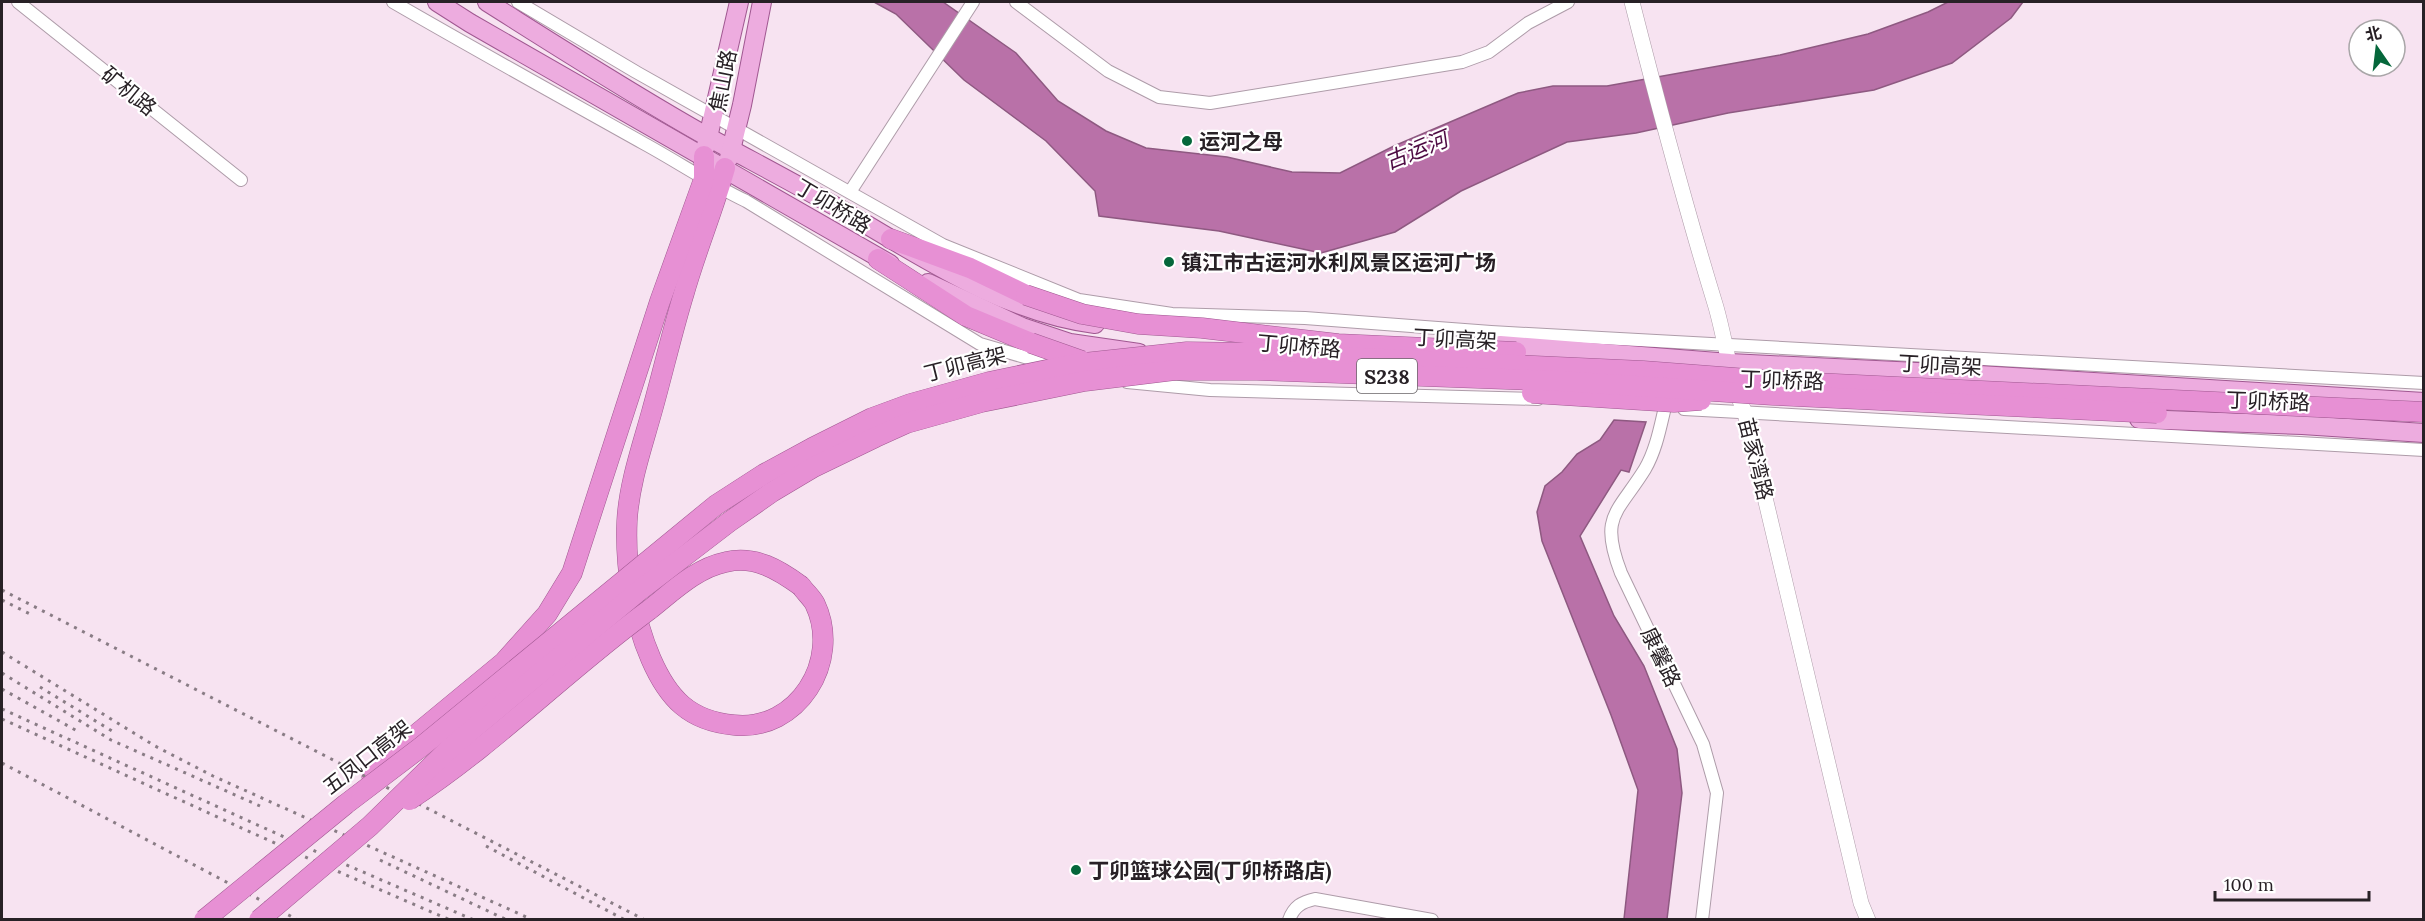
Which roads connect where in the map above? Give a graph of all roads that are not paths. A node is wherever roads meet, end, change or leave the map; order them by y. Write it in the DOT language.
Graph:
graph roads {
  1 [pos="18,2"];
  2 [pos="393,2"];
  3 [pos="437,2"];
  4 [pos="487,2"];
  5 [pos="518,2"];
  6 [pos="739,2"];
  7 [pos="762,2"];
  8 [pos="973,2"];
  9 [pos="1016,2"];
  10 [pos="1568,2"];
  11 [pos="1632,2"];
  12 [pos="714,116"];
  13 [pos="736,129"];
  14 [pos="706,146"];
  15 [pos="732,149"];
  16 [pos="725,168"];
  17 [pos="241,180"];
  18 [pos="712,184"];
  19 [pos="850,192"];
  20 [pos="891,239"];
  21 [pos="878,259"];
  22 [pos="1726,344"];
  23 [pos="1256,362"];
  24 [pos="1730,363"];
  25 [pos="1643,371"];
  26 [pos="2424,383"];
  27 [pos="1773,395"];
  28 [pos="2424,402"];
  29 [pos="1665,407"];
  30 [pos="1743,408"];
  31 [pos="2424,412"];
  32 [pos="2424,421"];
  33 [pos="2424,433"];
  34 [pos="2424,450"];
  35 [pos="564,641"];
  36 [pos="346,804"];
  37 [pos="370,826"];
  38 [pos="204,919"];
  39 [pos="259,920"];
  40 [pos="1289,920"];
  41 [pos="1432,920"];
  42 [pos="1702,920"];
  43 [pos="1868,920"];
  1 -- 17 [label="street, 矿机路"];
  2 -- 18 [label="street"];
  3 -- 14 [label="main road, 丁卯桥路 / S238"];
  4 -- 14 [label="main road, 丁卯桥路 / S238"];
  5 -- 12 [label="street"];
  6 -- 12 [label="main road, 焦山路"];
  7 -- 13 [label="main road, 焦山路"];
  8 -- 19 [label="street"];
  9 -- 10 [label="street"];
  11 -- 22 [label="street, 苗家湾路"];
  12 -- 13 [label="street"];
  12 -- 14 [label="main road, 焦山路"];
  13 -- 15 [label="main road, 焦山路"];
  13 -- 19 [label="street"];
  14 -- 15 [label="main road, 丁卯桥路 / S238"];
  14 -- 16 [label="main road, 丁卯桥路 / S238"];
  14 -- 18 [label="highway"];
  15 -- 16 [label="main road, 焦山路"];
  15 -- 20 [label="main road, 丁卯桥路 / S238"];
  16 -- 18 [label="highway"];
  16 -- 21 [label="main road, 丁卯桥路 / S238"];
  18 -- 29 [label="street"];
  18 -- 36 [label="highway, bridge"];
  18 -- 37 [label="highway, bridge"];
  19 -- 22 [label="street"];
  20 -- 24 [label="main road, 丁卯桥路 / S238"];
  20 -- 25 [label="highway, bridge"];
  21 -- 27 [label="highway, bridge"];
  21 -- 30 [label="main road, 丁卯桥路 / S238"];
  22 -- 24 [label="street, 苗家湾路"];
  22 -- 26 [label="street"];
  23 -- 25 [label="highway, 丁卯高架 / S238, bridge"];
  23 -- 27 [label="highway, 丁卯高架 / S238, bridge"];
  23 -- 35 [label="highway, 丁卯高架, bridge"];
  24 -- 28 [label="main road, 丁卯桥路 / S238"];
  24 -- 30 [label="street, 苗家湾路"];
  25 -- 31 [label="highway, 丁卯高架 / S238, bridge"];
  27 -- 32 [label="highway, 丁卯高架 / S238, bridge"];
  29 -- 30 [label="street"];
  29 -- 42 [label="street, 康馨路"];
  30 -- 33 [label="main road, 丁卯桥路 / S238"];
  30 -- 34 [label="street"];
  30 -- 43 [label="street, 苗家湾路"];
  35 -- 36 [label="highway, 五凤口高架, bridge"];
  35 -- 37 [label="highway, bridge"];
  36 -- 38 [label="highway, 五凤口高架, bridge"];
  37 -- 39 [label="highway, bridge"];
  40 -- 41 [label="street"];
}
